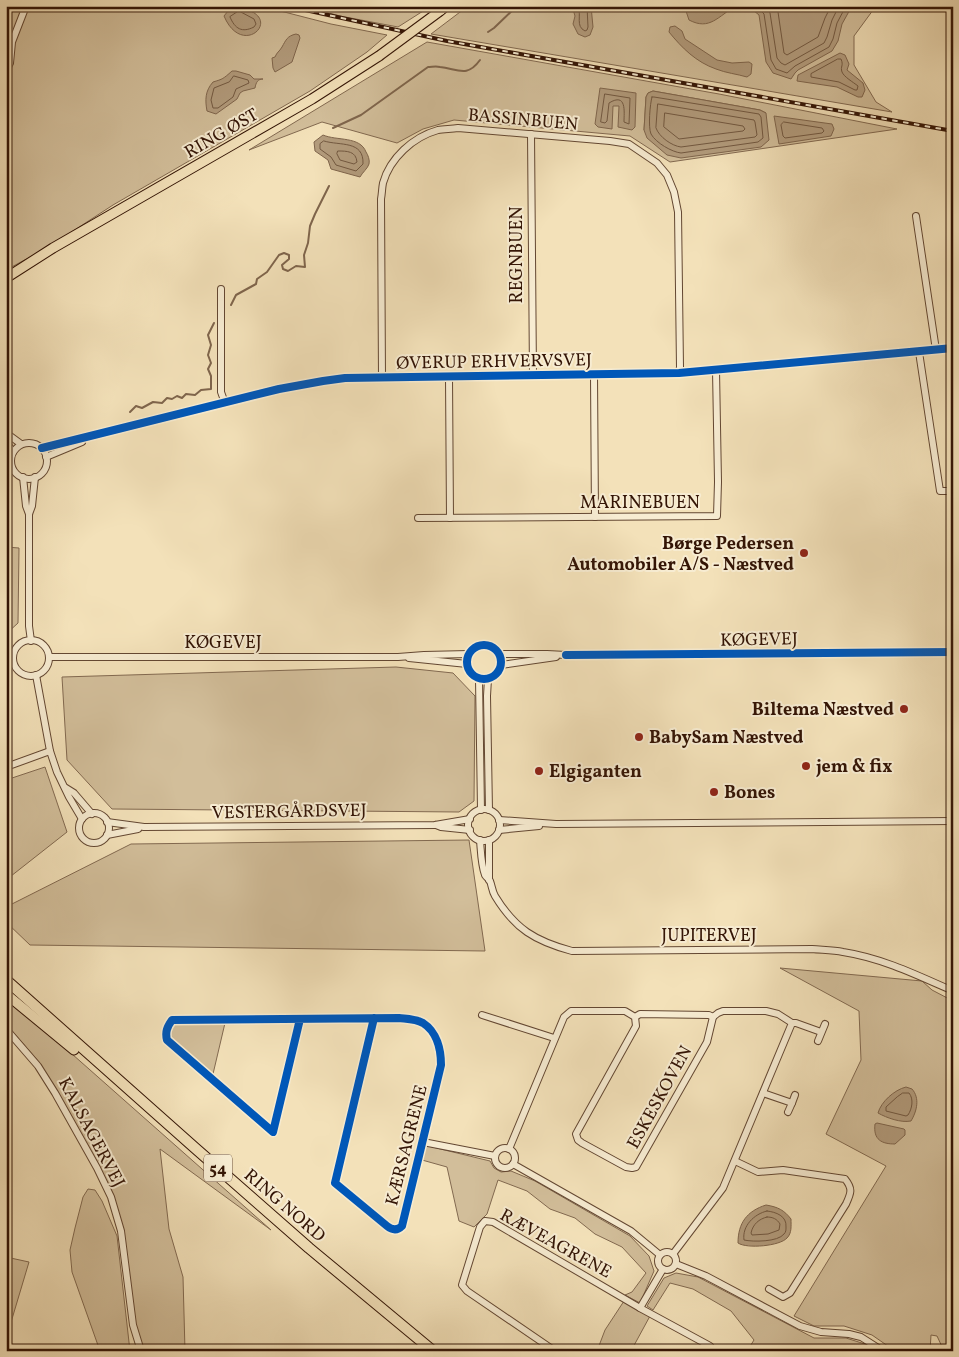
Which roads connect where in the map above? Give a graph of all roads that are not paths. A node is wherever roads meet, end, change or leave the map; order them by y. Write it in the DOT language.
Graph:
graph roads {
  1 [pos="26,6"];
  2 [pos="349,6"];
  3 [pos="377,6"];
  4 [pos="443,9"];
  5 [pos="6,71"];
  6 [pos="530,134"];
  7 [pos="916,216"];
  8 [pos="6,278"];
  9 [pos="221,289"];
  10 [pos="953,348"];
  11 [pos="936,350"];
  12 [pos="919,352"];
  13 [pos="716,370"];
  14 [pos="679,373"];
  15 [pos="594,375"];
  16 [pos="532,376"];
  17 [pos="449,377"];
  18 [pos="382,378"];
  19 [pos="225,403"];
  20 [pos="6,433"];
  21 [pos="97,435"];
  22 [pos="6,442"];
  23 [pos="22,444"];
  24 [pos="42,448"];
  25 [pos="13,452"];
  26 [pos="46,457"];
  27 [pos="35,477"];
  28 [pos="23,478"];
  29 [pos="953,491"];
  30 [pos="29,514"];
  31 [pos="595,517"];
  32 [pos="418,518"];
  33 [pos="450,518"];
  34 [pos="31,640"];
  35 [pos="953,652"];
  36 [pos="469,654"];
  37 [pos="498,654"];
  38 [pos="566,655"];
  39 [pos="49,657"];
  40 [pos="398,657"];
  41 [pos="10,658"];
  42 [pos="467,664"];
  43 [pos="501,664"];
  44 [pos="36,675"];
  45 [pos="480,678"];
  46 [pos="488,678"];
  47 [pos="50,751"];
  48 [pos="6,767"];
  49 [pos="66,788"];
  50 [pos="481,810"];
  51 [pos="489,810"];
  52 [pos="92,814"];
  53 [pos="82,819"];
  54 [pos="470,819"];
  55 [pos="499,820"];
  56 [pos="952,821"];
  57 [pos="107,822"];
  58 [pos="556,824"];
  59 [pos="435,825"];
  60 [pos="144,827"];
  61 [pos="470,830"];
  62 [pos="499,830"];
  63 [pos="107,835"];
  64 [pos="480,840"];
  65 [pos="489,840"];
  66 [pos="953,859"];
  67 [pos="489,880"];
  68 [pos="6,980"];
  69 [pos="6,986"];
  70 [pos="953,992"];
  71 [pos="6,994"];
  72 [pos="482,1015"];
  73 [pos="635,1016"];
  74 [pos="713,1017"];
  75 [pos="374,1018"];
  76 [pos="300,1019"];
  77 [pos="792,1023"];
  78 [pos="824,1024"];
  79 [pos="6,1029"];
  80 [pos="821,1032"];
  81 [pos="554,1038"];
  82 [pos="818,1041"];
  83 [pos="74,1050"];
  84 [pos="763,1093"];
  85 [pos="795,1095"];
  86 [pos="792,1103"];
  87 [pos="788,1112"];
  88 [pos="423,1142"];
  89 [pos="509,1149"];
  90 [pos="495,1156"];
  91 [pos="735,1161"];
  92 [pos="513,1164"];
  93 [pos="673,1254"];
  94 [pos="660,1256"];
  95 [pos="676,1264"];
  96 [pos="663,1269"];
  97 [pos="769,1289"];
  98 [pos="640,1308"];
  99 [pos="142,1351"];
  100 [pos="423,1351"];
  101 [pos="433,1351"];
  102 [pos="555,1351"];
  103 [pos="707,1351"];
  104 [pos="883,1351"];
  1 -- 5 [label="street"];
  2 -- 3 [label="street"];
  4 -- 8 [label="main road, RING ØST, bridge"];
  6 -- 14 [label="street, BASSINBUEN"];
  6 -- 16 [label="street, REGNBUEN"];
  6 -- 18 [label="street, BASSINBUEN"];
  7 -- 11 [label="street"];
  9 -- 19 [label="street"];
  10 -- 11 [label="street, ØVERUP ERHVERVSVEJ"];
  11 -- 12 [label="street, ØVERUP ERHVERVSVEJ"];
  12 -- 13 [label="street, ØVERUP ERHVERVSVEJ"];
  12 -- 29 [label="street"];
  13 -- 14 [label="street, ØVERUP ERHVERVSVEJ"];
  13 -- 31 [label="street, MARINEBUEN"];
  14 -- 15 [label="street, ØVERUP ERHVERVSVEJ"];
  15 -- 16 [label="street, ØVERUP ERHVERVSVEJ"];
  15 -- 31 [label="street"];
  16 -- 17 [label="street, ØVERUP ERHVERVSVEJ"];
  17 -- 18 [label="street, ØVERUP ERHVERVSVEJ"];
  17 -- 33 [label="street"];
  18 -- 19 [label="street, ØVERUP ERHVERVSVEJ"];
  19 -- 21 [label="street, ØVERUP ERHVERVSVEJ"];
  20 -- 23 [label="street"];
  21 -- 24 [label="street, ØVERUP ERHVERVSVEJ"];
  21 -- 26 [label="street, ØVERUP ERHVERVSVEJ"];
  22 -- 25 [label="street"];
  23 -- 24 [label="street"];
  23 -- 25 [label="street"];
  24 -- 26 [label="street"];
  25 -- 28 [label="street"];
  26 -- 27 [label="street"];
  27 -- 28 [label="street"];
  27 -- 30 [label="street"];
  28 -- 30 [label="street"];
  30 -- 34 [label="street"];
  31 -- 33 [label="street, MARINEBUEN"];
  32 -- 33 [label="street, MARINEBUEN"];
  34 -- 39 [label="street"];
  34 -- 41 [label="street"];
  35 -- 38 [label="street, KØGEVEJ"];
  36 -- 37 [label="street"];
  36 -- 40 [label="street, KØGEVEJ"];
  36 -- 42 [label="street"];
  37 -- 38 [label="street, KØGEVEJ"];
  37 -- 43 [label="street"];
  38 -- 43 [label="street, KØGEVEJ"];
  39 -- 40 [label="street, KØGEVEJ"];
  39 -- 44 [label="street"];
  40 -- 42 [label="street, KØGEVEJ"];
  41 -- 44 [label="street"];
  42 -- 45 [label="street"];
  43 -- 46 [label="street"];
  44 -- 47 [label="street"];
  45 -- 46 [label="street"];
  45 -- 50 [label="street"];
  46 -- 51 [label="street"];
  47 -- 48 [label="street"];
  47 -- 49 [label="street"];
  49 -- 52 [label="street"];
  49 -- 53 [label="street"];
  50 -- 51 [label="street"];
  50 -- 54 [label="street"];
  51 -- 55 [label="street"];
  52 -- 53 [label="street"];
  52 -- 57 [label="street"];
  53 -- 63 [label="street"];
  54 -- 59 [label="street, VESTERGÅRDSVEJ"];
  54 -- 61 [label="street"];
  55 -- 58 [label="street"];
  55 -- 62 [label="street"];
  56 -- 58 [label="street"];
  56 -- 66 [label="street"];
  57 -- 60 [label="street, VESTERGÅRDSVEJ"];
  57 -- 63 [label="street"];
  58 -- 62 [label="street"];
  59 -- 60 [label="street, VESTERGÅRDSVEJ"];
  59 -- 61 [label="street, VESTERGÅRDSVEJ"];
  60 -- 63 [label="street, VESTERGÅRDSVEJ"];
  61 -- 64 [label="street"];
  62 -- 65 [label="street"];
  64 -- 65 [label="street"];
  64 -- 67 [label="street, JUPITERVEJ"];
  65 -- 67 [label="street, JUPITERVEJ"];
  67 -- 70 [label="street, JUPITERVEJ"];
  68 -- 101 [label="highway, RING NORD / 54"];
  69 -- 83 [label="highway, 54"];
  71 -- 83 [label="main road"];
  72 -- 81 [label="street"];
  73 -- 74 [label="street"];
  73 -- 74 [label="street, ESKESKOVEN"];
  73 -- 81 [label="street"];
  74 -- 77 [label="street"];
  75 -- 76 [label="street, KÆRSAGRENE"];
  75 -- 88 [label="street, KÆRSAGRENE"];
  75 -- 88 [label="street, KÆRSAGRENE"];
  76 -- 76 [label="street, KÆRSAGRENE"];
  77 -- 80 [label="street"];
  77 -- 84 [label="street"];
  78 -- 80 [label="street"];
  79 -- 99 [label="street, KALSAGERVEJ"];
  80 -- 82 [label="street"];
  81 -- 89 [label="street"];
  83 -- 100 [label="highway, 54"];
  84 -- 86 [label="street"];
  84 -- 91 [label="street"];
  85 -- 86 [label="street"];
  86 -- 87 [label="street"];
  88 -- 90 [label="street, KÆRSAGRENE"];
  89 -- 90 [label="street"];
  89 -- 92 [label="street"];
  90 -- 92 [label="street"];
  91 -- 93 [label="street"];
  91 -- 97 [label="street"];
  92 -- 94 [label="street"];
  93 -- 94 [label="street"];
  93 -- 95 [label="street"];
  94 -- 96 [label="street"];
  95 -- 96 [label="street"];
  95 -- 104 [label="street"];
  96 -- 98 [label="street"];
  98 -- 102 [label="street, RÆVEAGRENE"];
  98 -- 103 [label="street, RÆVEAGRENE"];
}
